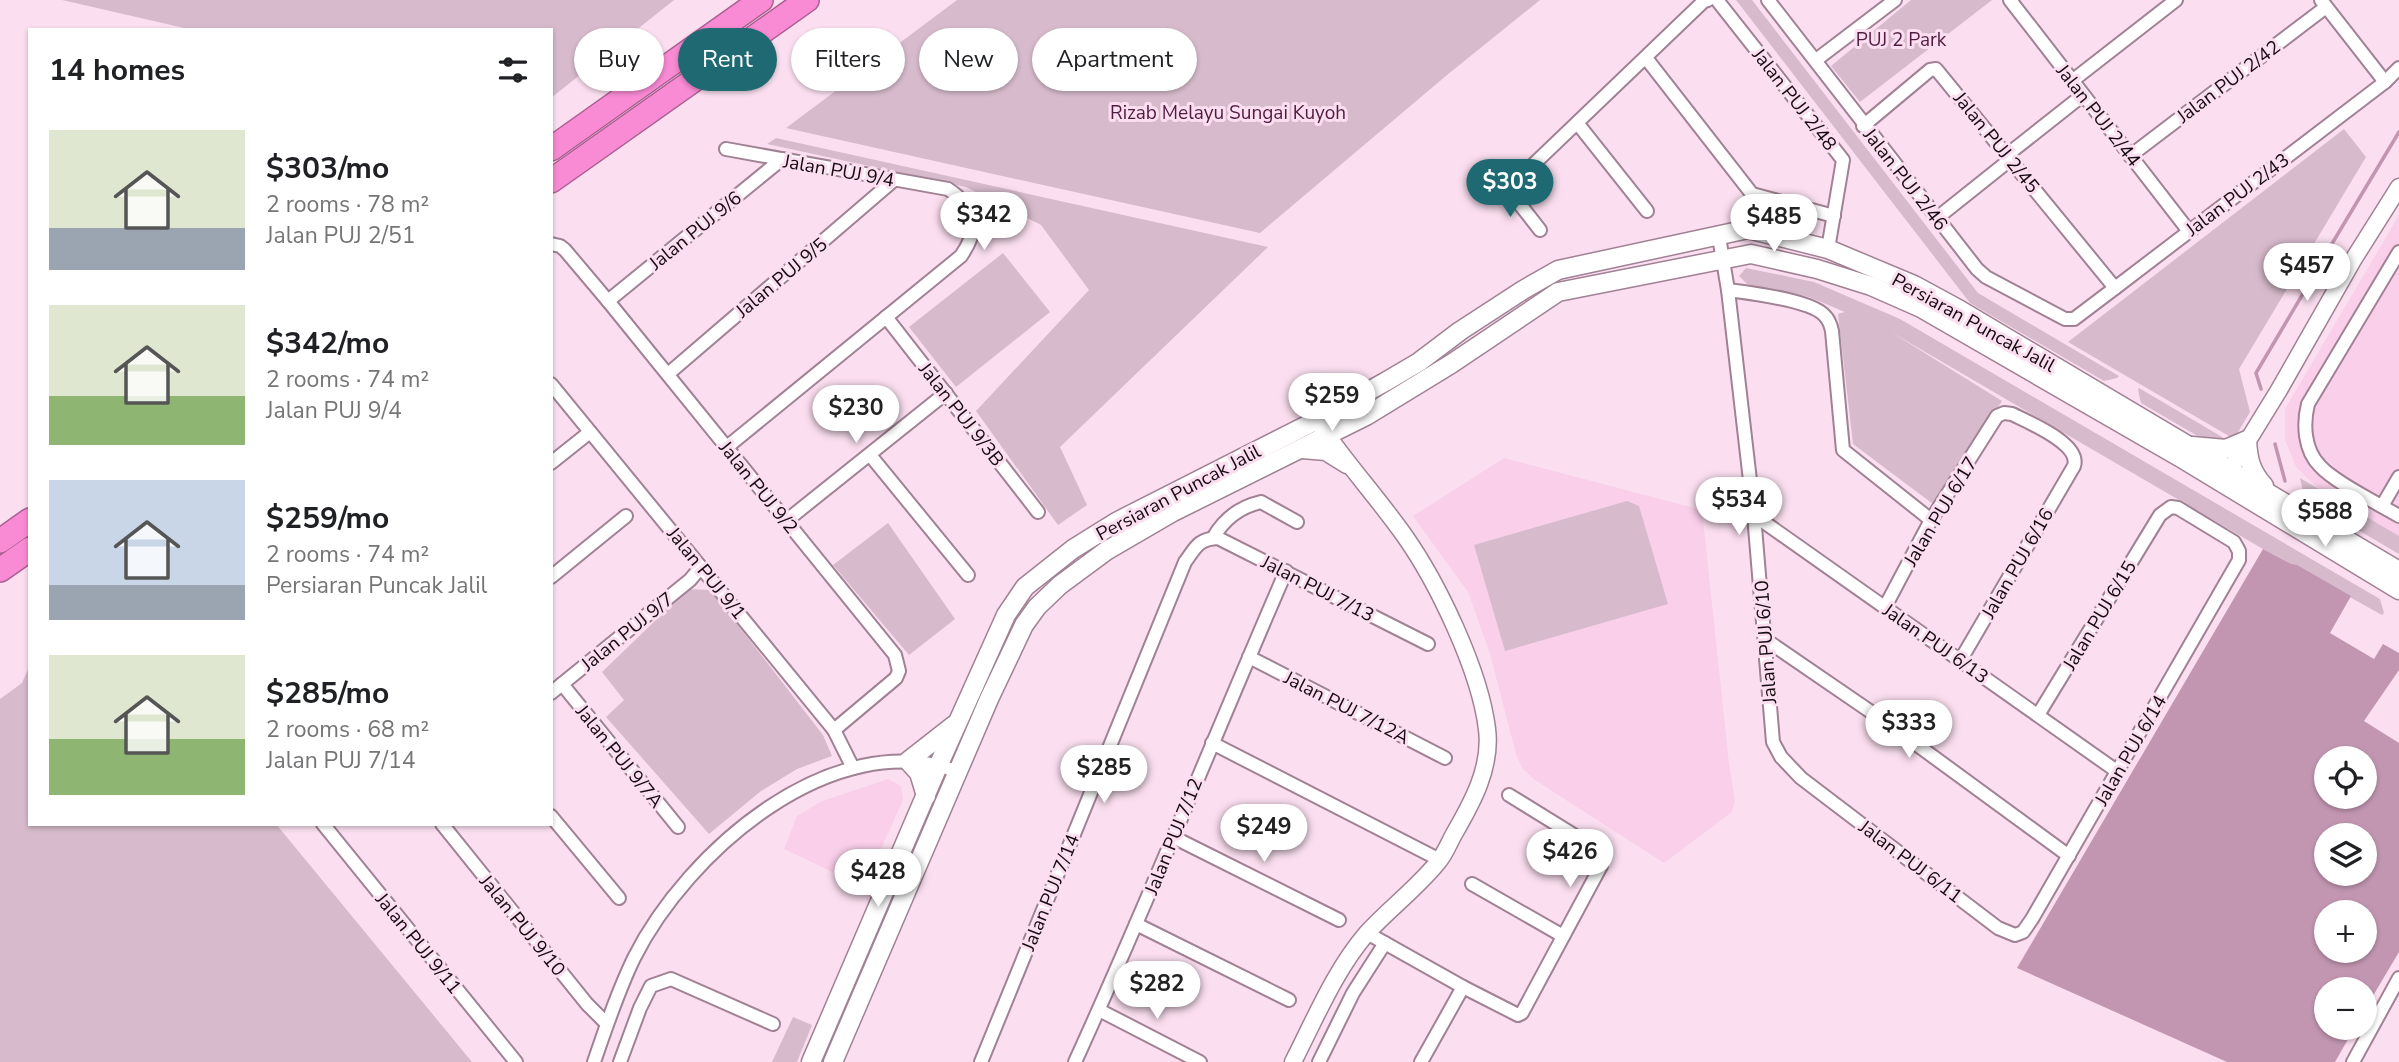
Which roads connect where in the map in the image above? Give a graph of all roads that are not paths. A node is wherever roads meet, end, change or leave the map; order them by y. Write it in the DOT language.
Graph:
graph roads {
  1 [pos="761,0"];
  2 [pos="807,0"];
  3 [pos="1708,0"];
  4 [pos="1717,0"];
  5 [pos="1768,0"];
  6 [pos="2176,0"];
  7 [pos="1891,1"];
  8 [pos="2017,3"];
  9 [pos="2324,3"];
  10 [pos="1646,58"];
  11 [pos="1816,60"];
  12 [pos="2399,68"];
  13 [pos="2072,81"];
  14 [pos="2385,82"];
  15 [pos="2083,95"];
  16 [pos="1578,124"];
  17 [pos="1863,126"];
  18 [pos="553,148"];
  19 [pos="726,149"];
  20 [pos="2130,156"];
  21 [pos="2009,157"];
  22 [pos="782,159"];
  23 [pos="553,180"];
  24 [pos="894,180"];
  25 [pos="2399,187"];
  26 [pos="1647,211"];
  27 [pos="1834,216"];
  28 [pos="1937,218"];
  29 [pos="1540,230"];
  30 [pos="2188,230"];
  31 [pos="1719,237"];
  32 [pos="553,244"];
  33 [pos="1828,248"];
  34 [pos="2399,252"];
  35 [pos="1723,259"];
  36 [pos="2115,288"];
  37 [pos="1728,290"];
  38 [pos="608,301"];
  39 [pos="886,317"];
  40 [pos="2074,319"];
  41 [pos="668,374"];
  42 [pos="553,386"];
  43 [pos="946,393"];
  44 [pos="1317,420"];
  45 [pos="1355,422"];
  46 [pos="590,432"];
  47 [pos="1328,436"];
  48 [pos="2247,440"];
  49 [pos="2188,446"];
  50 [pos="727,447"];
  51 [pos="1301,449"];
  52 [pos="870,455"];
  53 [pos="553,461"];
  54 [pos="1347,464"];
  55 [pos="2074,466"];
  56 [pos="2225,476"];
  57 [pos="2399,477"];
  58 [pos="2270,494"];
  59 [pos="2382,506"];
  60 [pos="1038,512"];
  61 [pos="2160,514"];
  62 [pos="1754,515"];
  63 [pos="626,516"];
  64 [pos="2399,516"];
  65 [pos="1931,520"];
  66 [pos="28,521"];
  67 [pos="786,521"];
  68 [pos="1297,522"];
  69 [pos="1210,539"];
  70 [pos="0,541"];
  71 [pos="28,550"];
  72 [pos="701,567"];
  73 [pos="0,570"];
  74 [pos="1286,571"];
  75 [pos="2399,571"];
  76 [pos="553,575"];
  77 [pos="968,575"];
  78 [pos="2399,590"];
  79 [pos="1885,607"];
  80 [pos="1766,640"];
  81 [pos="1429,644"];
  82 [pos="1248,657"];
  83 [pos="1960,661"];
  84 [pos="556,689"];
  85 [pos="2038,715"];
  86 [pos="959,721"];
  87 [pos="834,730"];
  88 [pos="1212,743"];
  89 [pos="1445,758"];
  90 [pos="908,761"];
  91 [pos="939,764"];
  92 [pos="853,768"];
  93 [pos="958,772"];
  94 [pos="2118,772"];
  95 [pos="1809,783"];
  96 [pos="1509,795"];
  97 [pos="926,796"];
  98 [pos="553,818"];
  99 [pos="325,826"];
  100 [pos="444,826"];
  101 [pos="678,827"];
  102 [pos="1175,838"];
  103 [pos="2069,856"];
  104 [pos="1440,860"];
  105 [pos="1472,884"];
  106 [pos="618,898"];
  107 [pos="1339,920"];
  108 [pos="1136,924"];
  109 [pos="1367,933"];
  110 [pos="2015,935"];
  111 [pos="1563,936"];
  112 [pos="1385,943"];
  113 [pos="2399,978"];
  114 [pos="1463,987"];
  115 [pos="1289,1000"];
  116 [pos="1099,1010"];
  117 [pos="607,1024"];
  118 [pos="773,1024"];
  119 [pos="985,1060"];
  120 [pos="622,1061"];
  121 [pos="516,1062"];
  122 [pos="594,1062"];
  123 [pos="811,1062"];
  124 [pos="833,1062"];
  125 [pos="1075,1062"];
  126 [pos="1200,1062"];
  127 [pos="1293,1062"];
  128 [pos="1319,1062"];
  129 [pos="1421,1062"];
  130 [pos="2353,1062"];
  1 -- 18 [label="highway"];
  2 -- 23 [label="highway"];
  3 -- 10 [label="street"];
  4 -- 27 [label="street, Jalan PUJ 2/48"];
  5 -- 11 [label="street, Jalan PUJ 2/46"];
  6 -- 13 [label="street"];
  7 -- 11 [label="street, Jalan PUJ 2/48"];
  8 -- 13 [label="street, Jalan PUJ 2/44"];
  9 -- 14 [label="street"];
  9 -- 20 [label="street, Jalan PUJ 2/42"];
  10 -- 16 [label="street"];
  10 -- 27 [label="street"];
  11 -- 17 [label="street, Jalan PUJ 2/46"];
  12 -- 14 [label="street, Jalan PUJ 2/43"];
  13 -- 15 [label="street, Jalan PUJ 2/44"];
  14 -- 30 [label="street, Jalan PUJ 2/43"];
  15 -- 20 [label="street, Jalan PUJ 2/44"];
  15 -- 21 [label="street"];
  16 -- 26 [label="street"];
  16 -- 29 [label="street"];
  17 -- 21 [label="street, Jalan PUJ 2/45"];
  17 -- 28 [label="street, Jalan PUJ 2/46"];
  19 -- 22 [label="street, Jalan PUJ 9/4"];
  20 -- 30 [label="street, Jalan PUJ 2/44"];
  21 -- 28 [label="street"];
  21 -- 36 [label="street, Jalan PUJ 2/45"];
  22 -- 24 [label="street, Jalan PUJ 9/4"];
  22 -- 38 [label="street, Jalan PUJ 9/6"];
  24 -- 39 [label="street, Jalan PUJ 9/4"];
  24 -- 41 [label="street, Jalan PUJ 9/5"];
  25 -- 48 [label="street"];
  27 -- 33 [label="street, Jalan PUJ 2/48"];
  28 -- 40 [label="street, Jalan PUJ 2/46"];
  30 -- 36 [label="street, Jalan PUJ 2/43"];
  31 -- 33 [label="main road, Persiaran Puncak Jalil"];
  31 -- 35 [label="street, Jalan PUJ 6/10"];
  31 -- 44 [label="main road, Persiaran Puncak Jalil"];
  32 -- 38 [label="street, Jalan PUJ 9/2"];
  33 -- 49 [label="main road, Persiaran Puncak Jalil"];
  34 -- 59 [label="street"];
  35 -- 37 [label="street, Jalan PUJ 6/10"];
  35 -- 45 [label="main road, Persiaran Puncak Jalil"];
  35 -- 56 [label="main road, Persiaran Puncak Jalil"];
  36 -- 40 [label="street, Jalan PUJ 2/43"];
  37 -- 62 [label="street, Jalan PUJ 6/10"];
  37 -- 65 [label="street"];
  38 -- 41 [label="street, Jalan PUJ 9/2"];
  39 -- 43 [label="street, Jalan PUJ 9/3B"];
  39 -- 50 [label="street, Jalan PUJ 9/4"];
  41 -- 50 [label="street, Jalan PUJ 9/2"];
  42 -- 46 [label="street, Jalan PUJ 9/1"];
  43 -- 52 [label="street"];
  43 -- 60 [label="street, Jalan PUJ 9/3B"];
  44 -- 47 [label="street"];
  44 -- 86 [label="main road, Persiaran Puncak Jalil"];
  45 -- 47 [label="main road, Persiaran Puncak Jalil"];
  45 -- 54 [label="main road"];
  46 -- 53 [label="street"];
  46 -- 72 [label="street, Jalan PUJ 9/1"];
  47 -- 51 [label="main road, Persiaran Puncak Jalil"];
  47 -- 54 [label="street"];
  48 -- 49 [label="main road"];
  48 -- 56 [label="street"];
  48 -- 58 [label="main road"];
  49 -- 56 [label="main road, Persiaran Puncak Jalil"];
  50 -- 67 [label="street, Jalan PUJ 9/2"];
  51 -- 54 [label="main road"];
  51 -- 93 [label="main road, Persiaran Puncak Jalil"];
  52 -- 67 [label="street"];
  52 -- 77 [label="street"];
  54 -- 104 [label="street"];
  55 -- 65 [label="street, Jalan PUJ 6/17"];
  55 -- 83 [label="street, Jalan PUJ 6/16"];
  56 -- 58 [label="main road, Persiaran Puncak Jalil"];
  56 -- 78 [label="main road, Persiaran Puncak Jalil"];
  57 -- 59 [label="street"];
  58 -- 75 [label="main road, Persiaran Puncak Jalil"];
  59 -- 64 [label="street"];
  61 -- 85 [label="street, Jalan PUJ 6/15"];
  61 -- 94 [label="street, Jalan PUJ 6/14"];
  62 -- 79 [label="street, Jalan PUJ 6/13"];
  62 -- 80 [label="street, Jalan PUJ 6/10"];
  63 -- 76 [label="street"];
  65 -- 79 [label="street, Jalan PUJ 6/17"];
  66 -- 70 [label="highway"];
  67 -- 87 [label="street, Jalan PUJ 9/2"];
  68 -- 69 [label="street, Jalan PUJ 7/14"];
  69 -- 74 [label="street, Jalan PUJ 7/13"];
  69 -- 119 [label="street, Jalan PUJ 7/14"];
  71 -- 73 [label="highway"];
  72 -- 84 [label="street, Jalan PUJ 9/7"];
  72 -- 87 [label="street, Jalan PUJ 9/1"];
  74 -- 81 [label="street, Jalan PUJ 7/13"];
  74 -- 82 [label="street, Jalan PUJ 7/12"];
  79 -- 83 [label="street, Jalan PUJ 6/13"];
  80 -- 95 [label="street, Jalan PUJ 6/10"];
  80 -- 103 [label="street"];
  82 -- 88 [label="street, Jalan PUJ 7/12"];
  82 -- 89 [label="street, Jalan PUJ 7/12A"];
  83 -- 85 [label="street, Jalan PUJ 6/13"];
  84 -- 101 [label="street, Jalan PUJ 9/7A"];
  85 -- 94 [label="street, Jalan PUJ 6/13"];
  86 -- 90 [label="main road"];
  86 -- 91 [label="main road, Persiaran Puncak Jalil"];
  87 -- 92 [label="street, Jalan PUJ 9/1"];
  88 -- 102 [label="street, Jalan PUJ 7/12"];
  88 -- 104 [label="street"];
  90 -- 91 [label="street"];
  90 -- 92 [label="street"];
  90 -- 97 [label="main road"];
  91 -- 93 [label="street"];
  91 -- 97 [label="main road, Persiaran Puncak Jalil"];
  92 -- 117 [label="street"];
  93 -- 124 [label="main road, Persiaran Puncak Jalil"];
  94 -- 103 [label="street, Jalan PUJ 6/14"];
  95 -- 110 [label="street, Jalan PUJ 6/11"];
  96 -- 111 [label="street"];
  97 -- 123 [label="main road, Persiaran Puncak Jalil"];
  98 -- 106 [label="street"];
  99 -- 121 [label="street, Jalan PUJ 9/11"];
  100 -- 117 [label="street, Jalan PUJ 9/10"];
  102 -- 107 [label="street"];
  102 -- 108 [label="street, Jalan PUJ 7/12"];
  103 -- 110 [label="street, Jalan PUJ 6/14"];
  104 -- 109 [label="street"];
  105 -- 111 [label="street"];
  108 -- 115 [label="street"];
  108 -- 116 [label="street, Jalan PUJ 7/12"];
  109 -- 112 [label="street"];
  109 -- 127 [label="street"];
  111 -- 114 [label="street"];
  112 -- 114 [label="street"];
  112 -- 128 [label="street"];
  113 -- 130 [label="street"];
  114 -- 129 [label="street"];
  116 -- 125 [label="street, Jalan PUJ 7/12"];
  116 -- 126 [label="street"];
  117 -- 122 [label="street"];
  118 -- 120 [label="street"];
}
